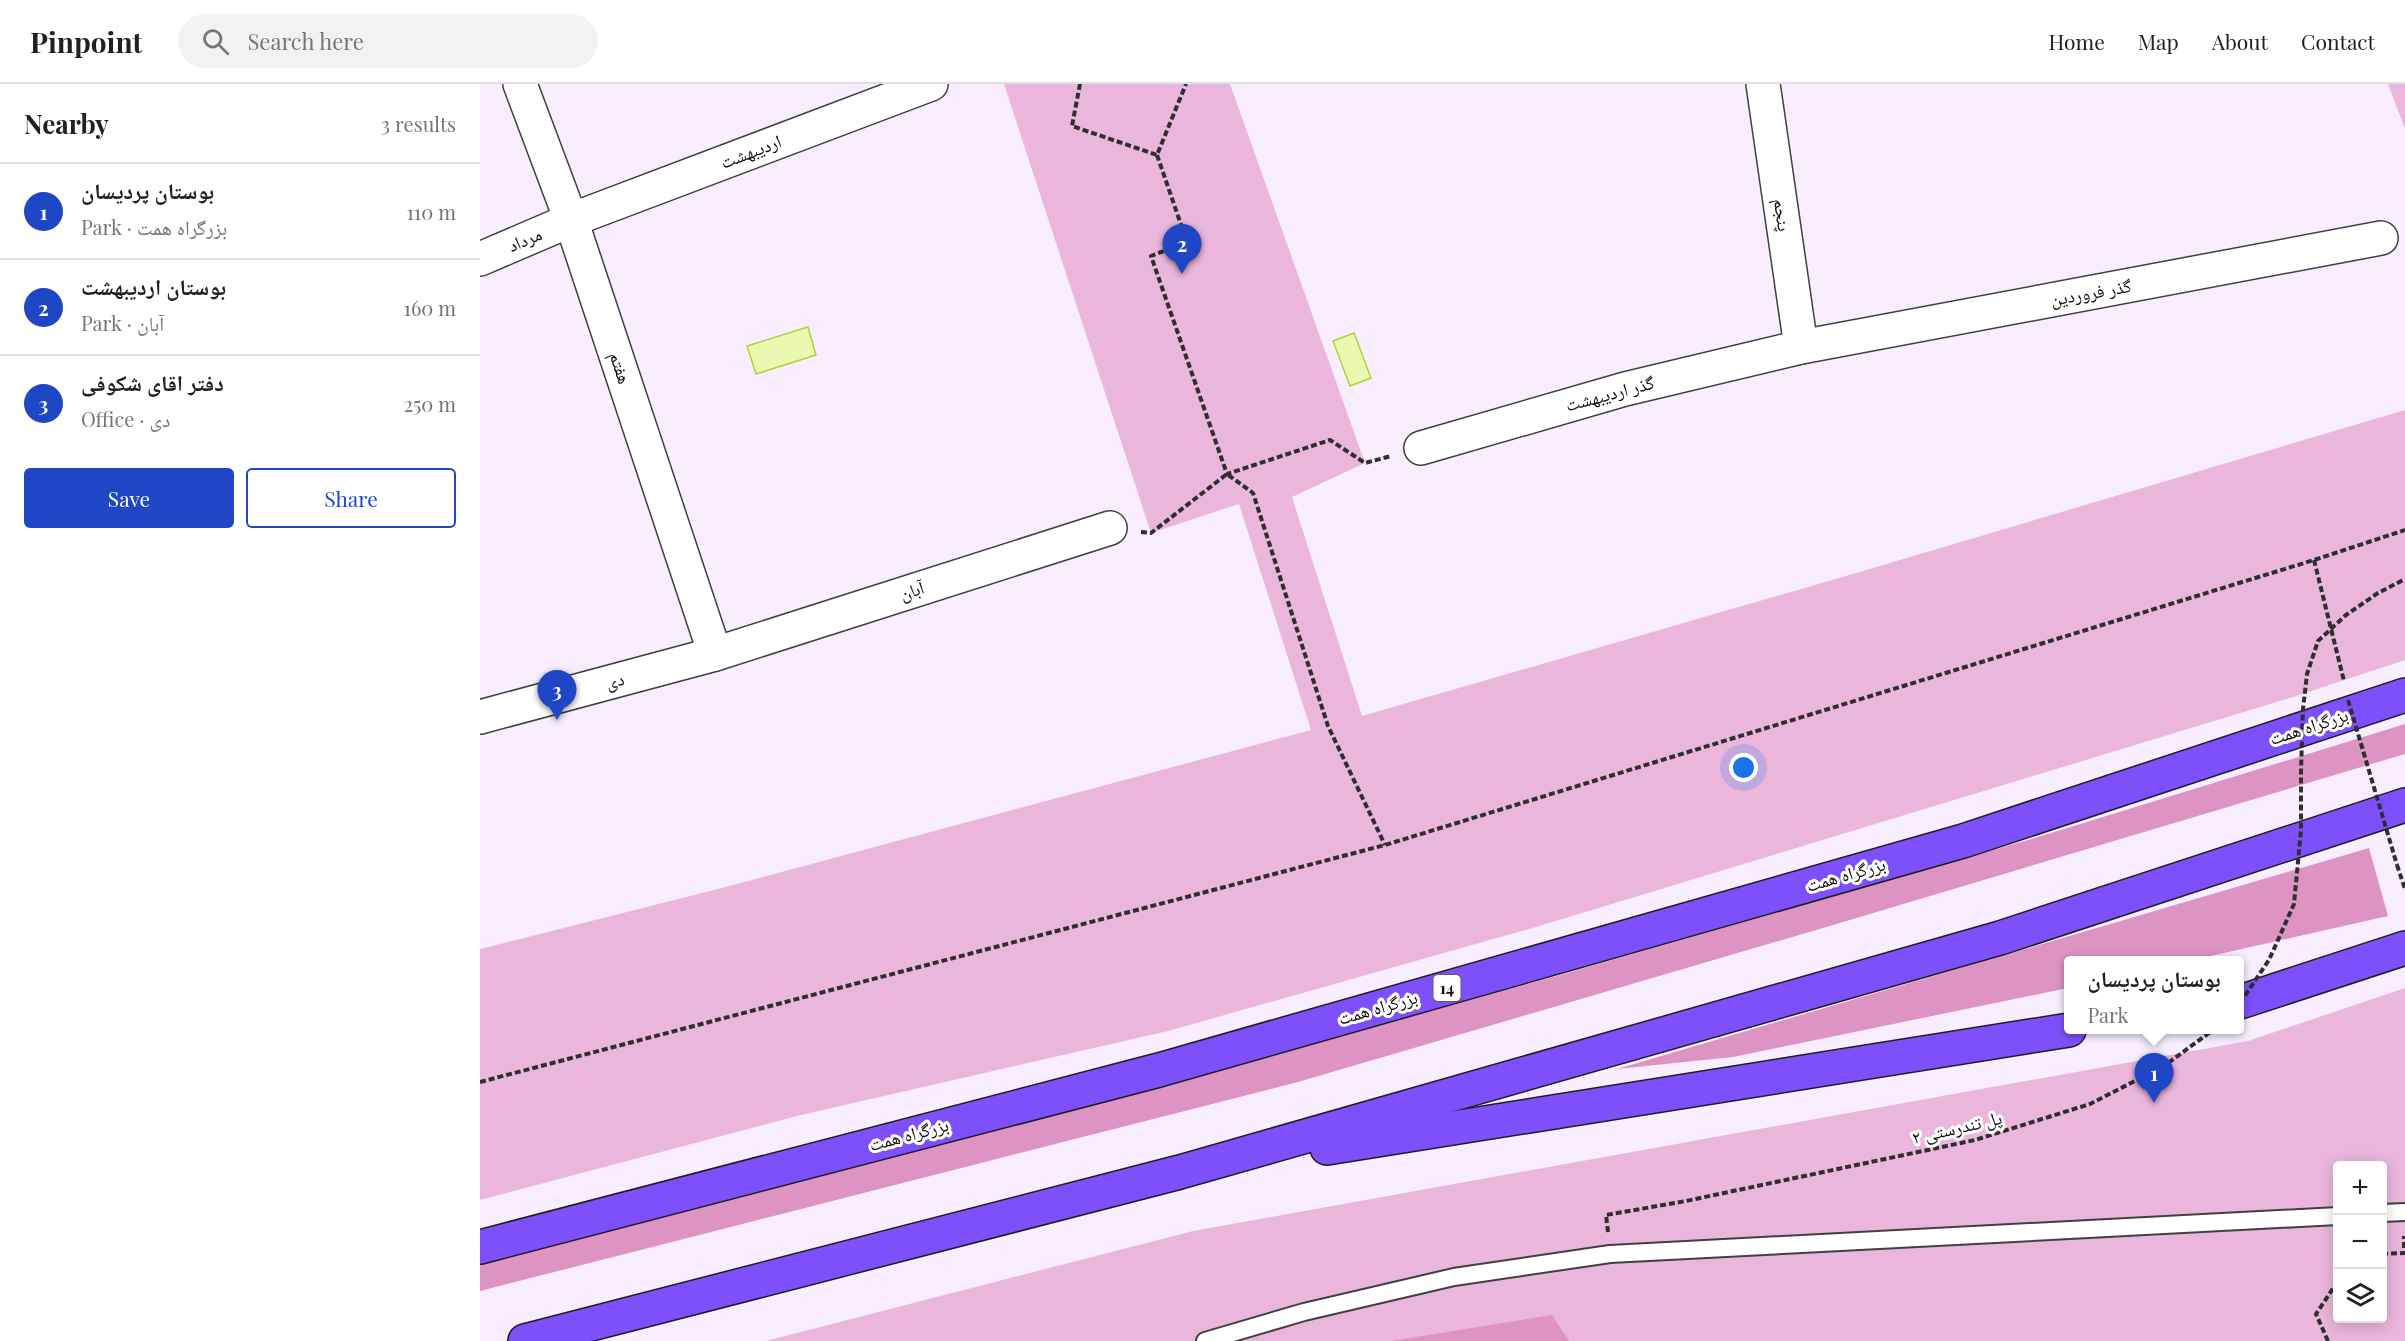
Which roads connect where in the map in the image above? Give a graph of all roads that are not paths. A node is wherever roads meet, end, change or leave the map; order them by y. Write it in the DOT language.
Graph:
graph roads {
  1 [pos="520,84"];
  2 [pos="931,84"];
  3 [pos="1763,84"];
  4 [pos="571,220"];
  5 [pos="2381,238"];
  6 [pos="480,259"];
  7 [pos="1801,346"];
  8 [pos="1421,448"];
  9 [pos="1110,528"];
  10 [pos="715,654"];
  11 [pos="2405,695"];
  12 [pos="480,717"];
  13 [pos="2405,805"];
  14 [pos="2405,948"];
  15 [pos="2244,1002"];
  16 [pos="2064,1030"];
  17 [pos="1180,1172"];
  18 [pos="2405,1212"];
  19 [pos="2387,1213"];
  20 [pos="2333,1216"];
  21 [pos="480,1247"];
  22 [pos="525,1341"];
  23 [pos="1205,1341"];
  1 -- 4 [label="street, هفتم"];
  2 -- 4 [label="street, اردیبهشت"];
  3 -- 7 [label="street, پنجم"];
  4 -- 6 [label="street, مرداد"];
  4 -- 10 [label="street, هفتم"];
  5 -- 7 [label="street, گذر فروردین"];
  7 -- 8 [label="street, گذر اردیبهشت"];
  9 -- 10 [label="street, آبان"];
  10 -- 12 [label="street, دی"];
  11 -- 21 [label="highway, بزرگراه همت / 14"];
  13 -- 17 [label="highway"];
  14 -- 15 [label="highway"];
  16 -- 17 [label="highway"];
  17 -- 22 [label="highway"];
  18 -- 19 [label="lane"];
  20 -- 23 [label="lane"];
}
